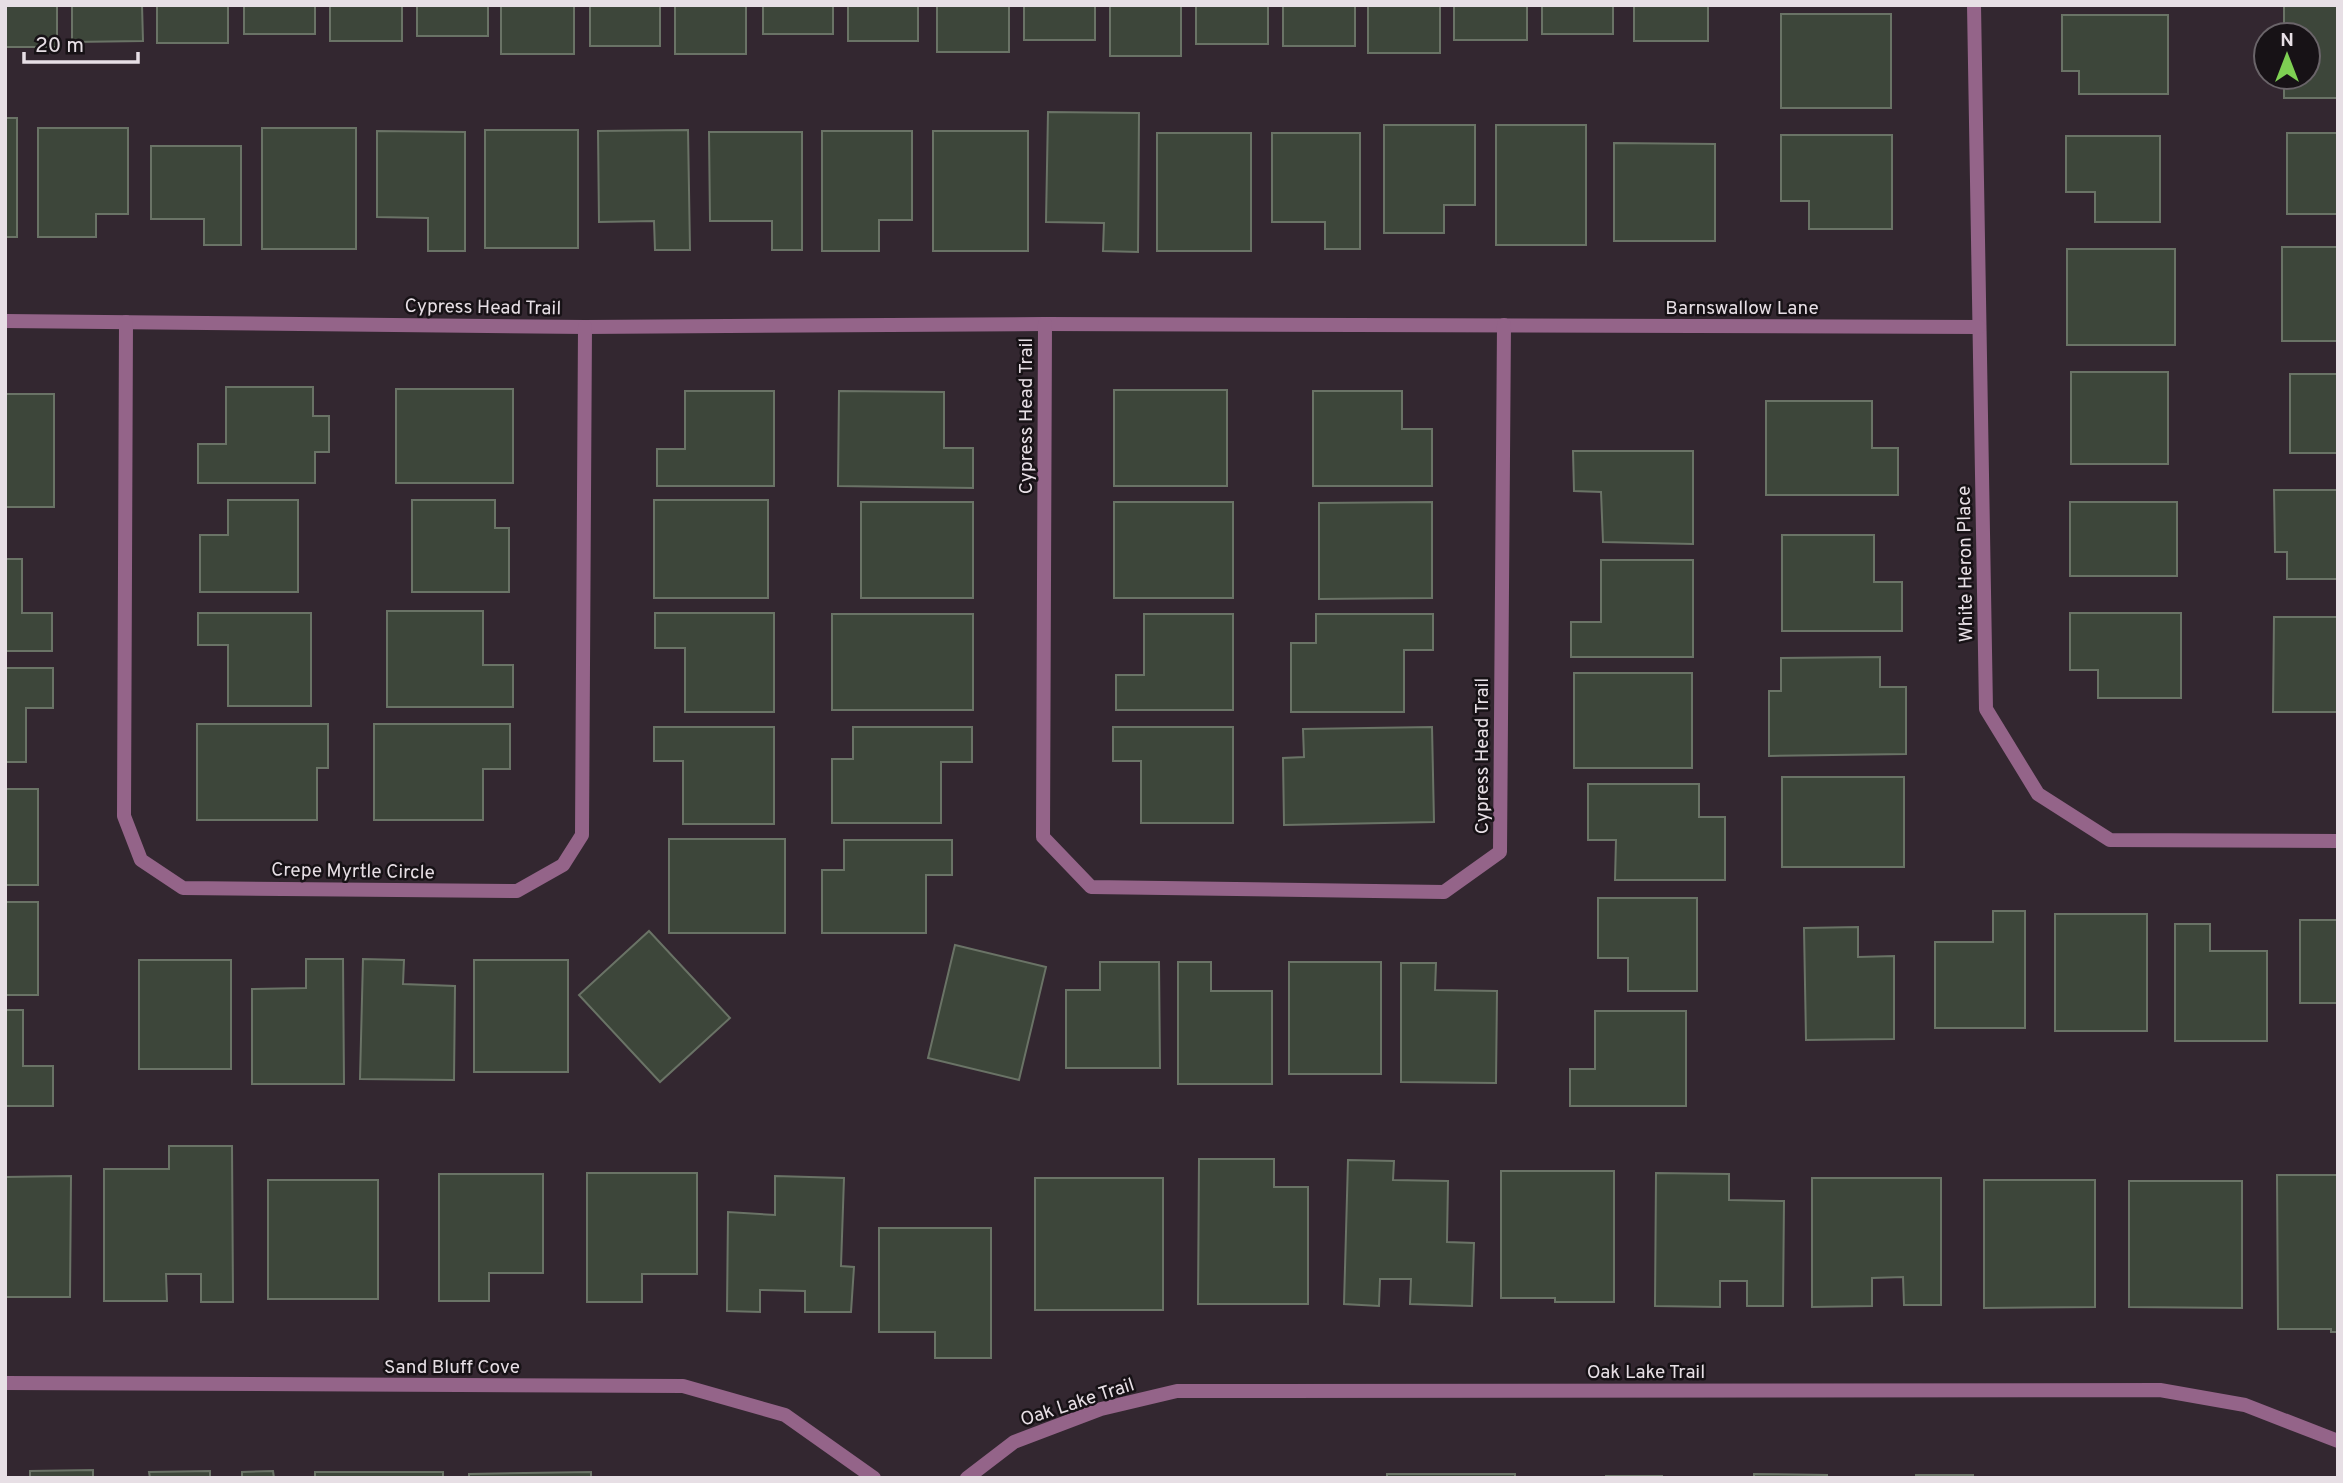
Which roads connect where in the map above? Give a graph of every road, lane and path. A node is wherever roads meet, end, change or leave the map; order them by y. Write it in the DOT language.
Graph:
graph roads {
  1 [pos="1974,5"];
  2 [pos="5,321"];
  3 [pos="126,322"];
  4 [pos="1045,324"];
  5 [pos="1504,325"];
  6 [pos="585,327"];
  7 [pos="1979,327"];
  8 [pos="2338,841"];
  9 [pos="5,1383"];
  10 [pos="2338,1441"];
  11 [pos="874,1478"];
  12 [pos="967,1478"];
  1 -- 7 [label="street, White Heron Place"];
  2 -- 3 [label="street, Cypress Head Trail"];
  3 -- 6 [label="street, Cypress Head Trail"];
  3 -- 6 [label="street, Crepe Myrtle Circle"];
  4 -- 5 [label="street, Cypress Head Trail"];
  4 -- 5 [label="street, Cypress Head Trail"];
  4 -- 6 [label="street, Cypress Head Trail"];
  5 -- 7 [label="street, Barnswallow Lane"];
  7 -- 8 [label="street, White Heron Place"];
  9 -- 11 [label="street, Sand Bluff Cove"];
  10 -- 12 [label="street, Oak Lake Trail"];
}
